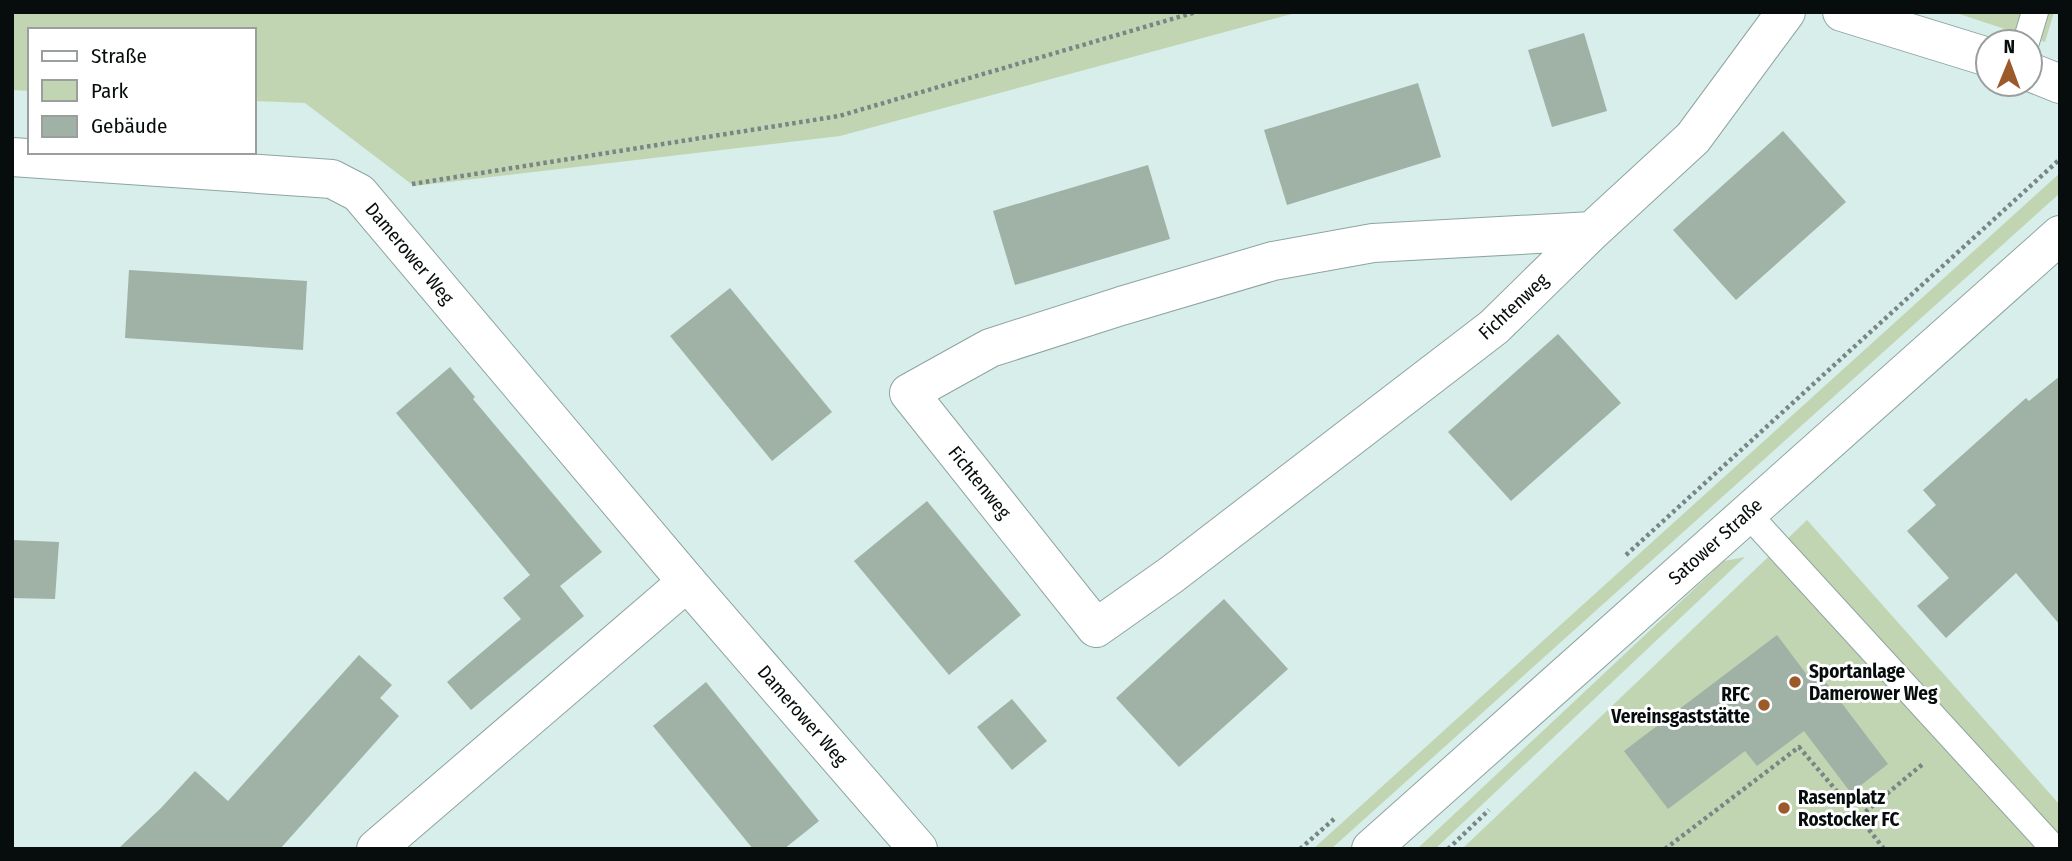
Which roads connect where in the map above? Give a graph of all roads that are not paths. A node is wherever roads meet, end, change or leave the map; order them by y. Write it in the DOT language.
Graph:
graph roads {
  1 [pos="1786,12"];
  2 [pos="1842,12"];
  3 [pos="1974,53"];
  4 [pos="12,157"];
  5 [pos="1592,231"];
  6 [pos="2060,235"];
  7 [pos="1746,512"];
  8 [pos="687,582"];
  9 [pos="2049,843"];
  10 [pos="376,849"];
  11 [pos="918,849"];
  12 [pos="1371,849"];
  1 -- 5 [label="street, Fichtenweg"];
  2 -- 3 [label="street"];
  4 -- 8 [label="street, Damerower Weg"];
  5 -- 5 [label="street, Fichtenweg"];
  6 -- 7 [label="street, Satower Straße"];
  7 -- 9 [label="lane"];
  7 -- 12 [label="street, Satower Straße"];
  8 -- 10 [label="street"];
  8 -- 11 [label="street, Damerower Weg"];
}
